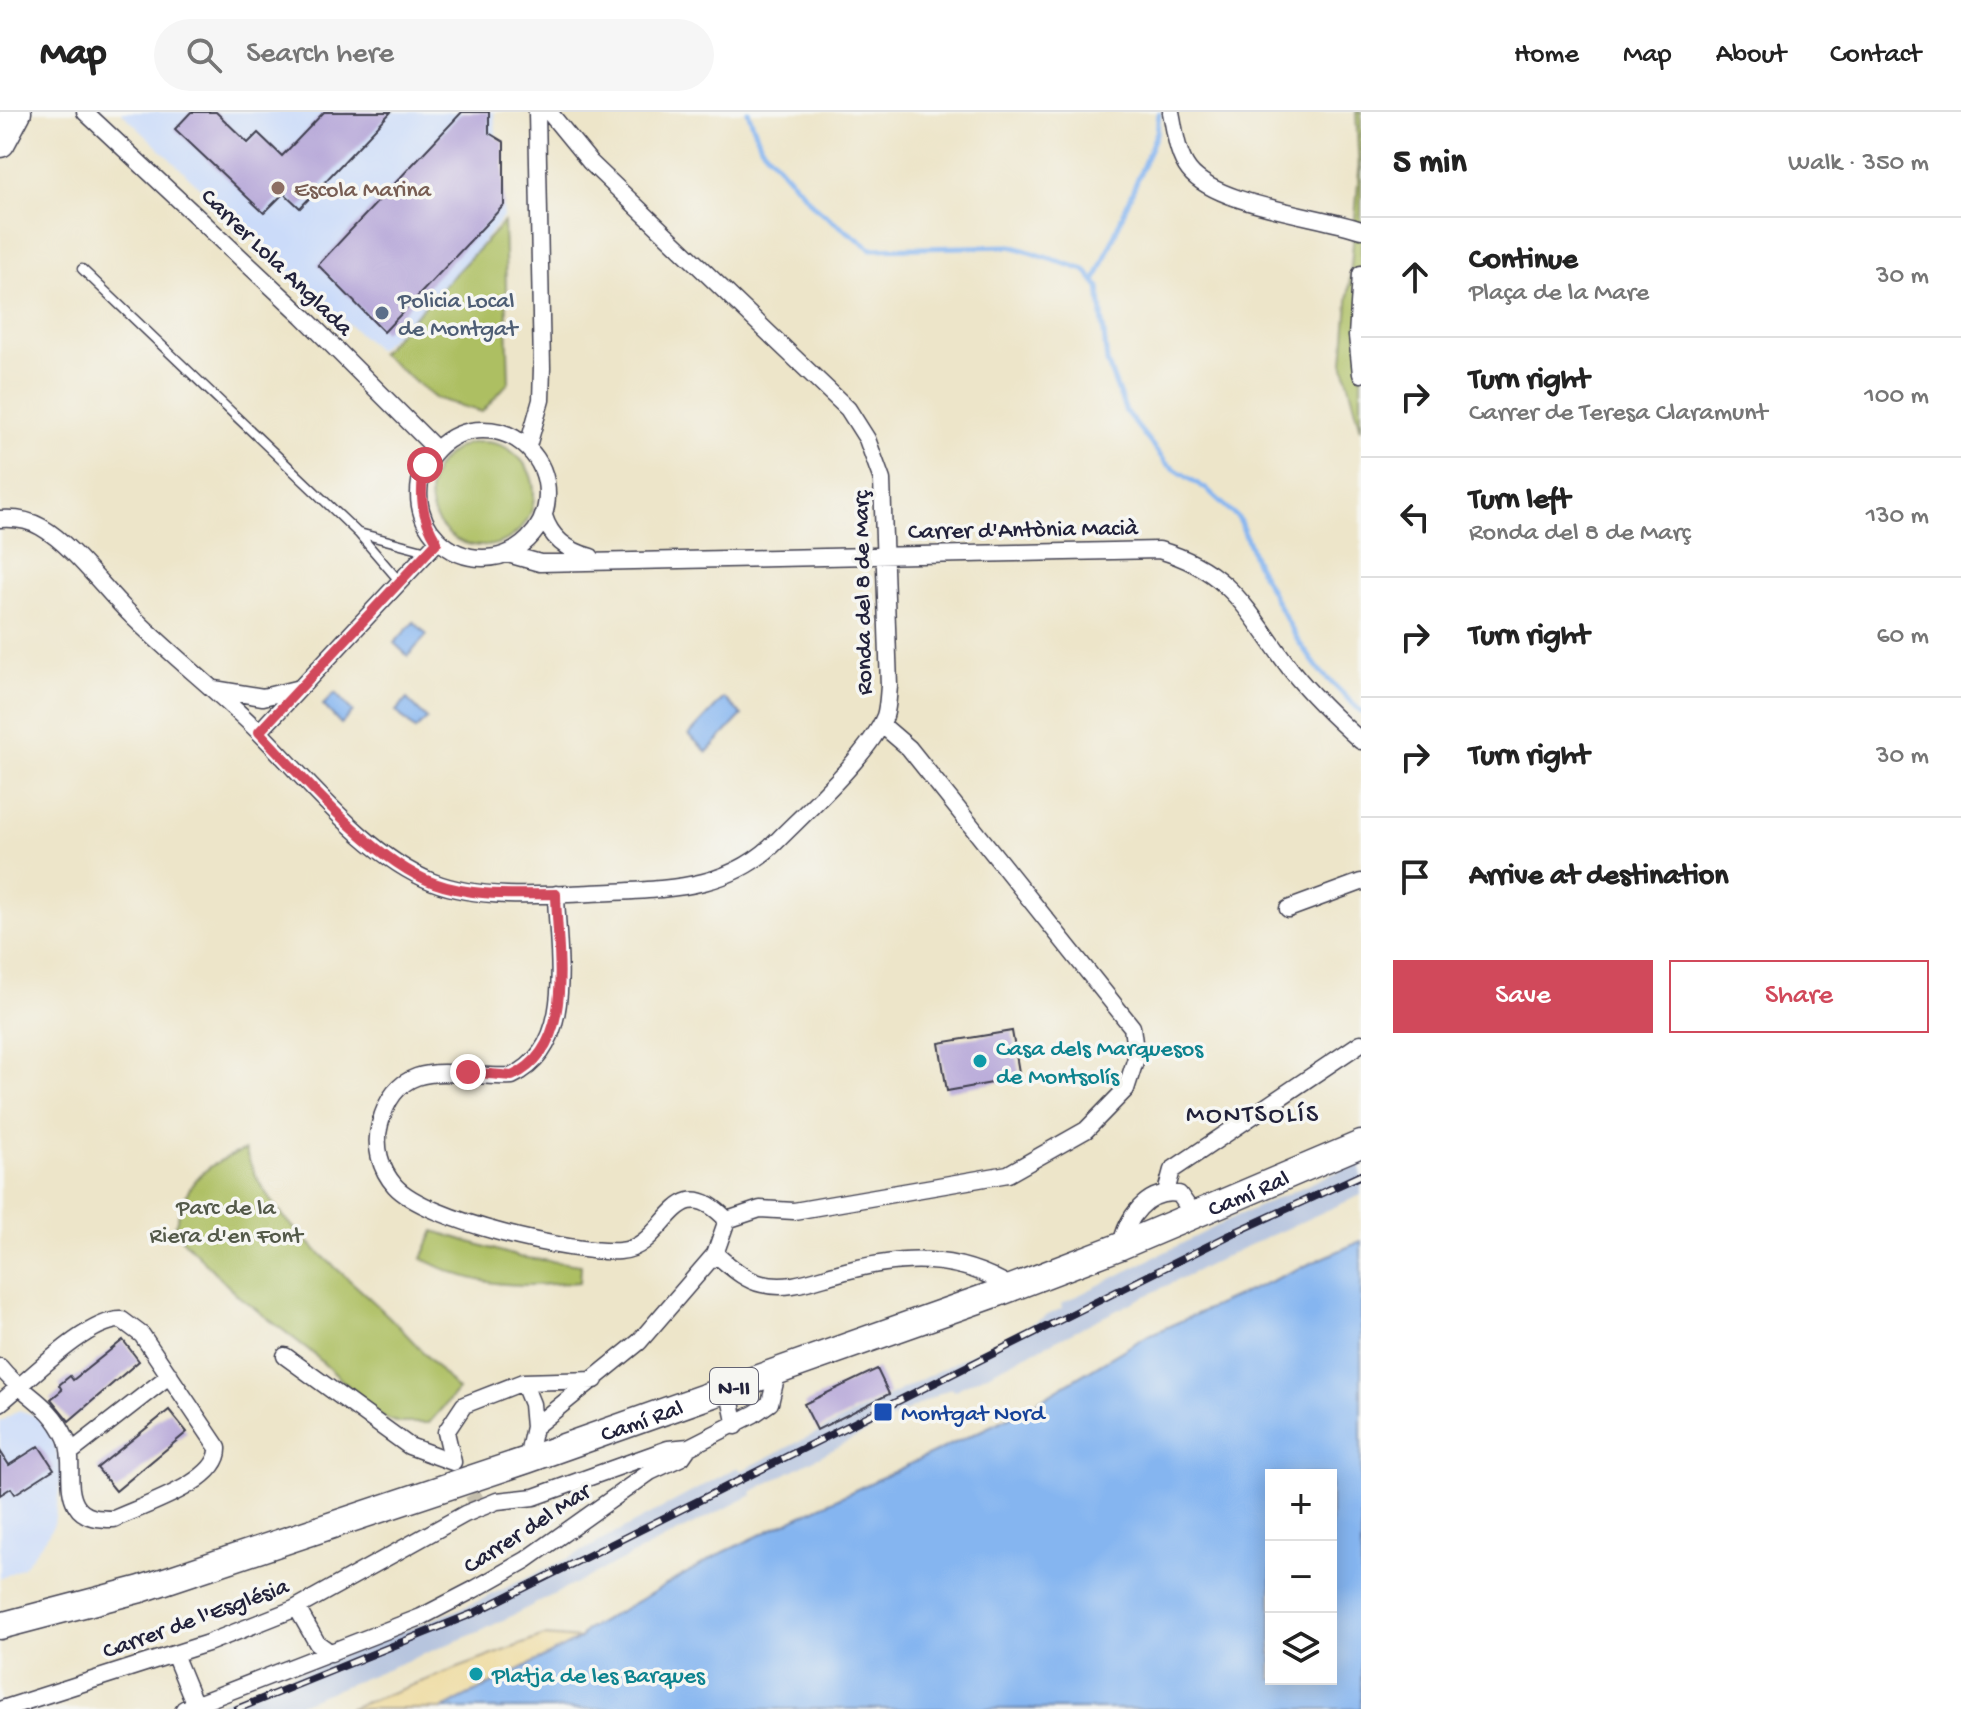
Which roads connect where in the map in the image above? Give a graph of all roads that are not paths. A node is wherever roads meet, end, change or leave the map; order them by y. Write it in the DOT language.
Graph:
graph roads {
  1 [pos="16,112"];
  2 [pos="85,112"];
  3 [pos="537,112"];
  4 [pos="549,112"];
  5 [pos="1171,112"];
  6 [pos="0,142"];
  7 [pos="1361,230"];
  8 [pos="82,269"];
  9 [pos="1361,274"];
  10 [pos="1361,374"];
  11 [pos="528,446"];
  12 [pos="435,448"];
  13 [pos="544,516"];
  14 [pos="0,519"];
  15 [pos="358,533"];
  16 [pos="433,547"];
  17 [pos="508,554"];
  18 [pos="885,554"];
  19 [pos="604,561"];
  20 [pos="401,583"];
  21 [pos="208,686"];
  22 [pos="301,687"];
  23 [pos="881,724"];
  24 [pos="259,732"];
  25 [pos="1361,741"];
  26 [pos="1361,882"];
  27 [pos="556,894"];
  28 [pos="1288,909"];
  29 [pos="1361,1043"];
  30 [pos="1361,1144"];
  31 [pos="1166,1192"];
  32 [pos="1194,1215"];
  33 [pos="727,1220"];
  34 [pos="1121,1246"];
  35 [pos="715,1254"];
  36 [pos="1013,1288"];
  37 [pos="285,1356"];
  38 [pos="0,1367"];
  39 [pos="778,1370"];
  40 [pos="170,1375"];
  41 [pos="595,1380"];
  42 [pos="523,1382"];
  43 [pos="19,1387"];
  44 [pos="728,1388"];
  45 [pos="0,1403"];
  46 [pos="736,1426"];
  47 [pos="534,1427"];
  48 [pos="689,1447"];
  49 [pos="71,1452"];
  50 [pos="527,1460"];
  51 [pos="297,1608"];
  52 [pos="0,1626"];
  53 [pos="331,1653"];
  54 [pos="174,1654"];
  55 [pos="189,1707"];
  56 [pos="2,1709"];
  1 -- 6 [label="highway"];
  2 -- 12 [label="street, Carrer Lola Anglada"];
  3 -- 11 [label="street"];
  4 -- 18 [label="street, Ronda del 8 de Març"];
  5 -- 7 [label="street"];
  8 -- 15 [label="lane"];
  9 -- 10 [label="street"];
  11 -- 12 [label="street"];
  11 -- 13 [label="street"];
  12 -- 16 [label="street"];
  13 -- 17 [label="street"];
  13 -- 19 [label="street, Carrer d'Antònia Macià"];
  14 -- 21 [label="street, Ronda del 8 de Març"];
  15 -- 16 [label="lane"];
  15 -- 20 [label="lane"];
  16 -- 17 [label="street"];
  16 -- 20 [label="street"];
  17 -- 19 [label="street, Carrer d'Antònia Macià"];
  18 -- 19 [label="street, Carrer d'Antònia Macià"];
  18 -- 23 [label="street, Ronda del 8 de Març"];
  18 -- 25 [label="street, Carrer d'Antònia Macià"];
  20 -- 22 [label="street"];
  21 -- 22 [label="street, Ronda del 8 de Març"];
  21 -- 24 [label="street, Ronda del 8 de Març"];
  22 -- 24 [label="street"];
  23 -- 27 [label="street, Ronda del 8 de Març"];
  23 -- 33 [label="street"];
  24 -- 27 [label="street, Ronda del 8 de Març"];
  26 -- 28 [label="street"];
  27 -- 33 [label="street"];
  29 -- 31 [label="street"];
  30 -- 32 [label="main road, Camí Ral / N-II"];
  31 -- 32 [label="street"];
  31 -- 34 [label="street"];
  32 -- 34 [label="main road, Camí Ral / N-II"];
  33 -- 35 [label="street"];
  34 -- 36 [label="main road, Camí Ral / N-II"];
  35 -- 36 [label="street"];
  35 -- 41 [label="street"];
  36 -- 39 [label="main road, Camí Ral / N-II"];
  37 -- 42 [label="street"];
  38 -- 43 [label="street"];
  39 -- 44 [label="main road, Camí Ral / N-II"];
  39 -- 46 [label="street, Carrer del Mar"];
  40 -- 43 [label="street"];
  40 -- 49 [label="street"];
  40 -- 49 [label="street"];
  41 -- 42 [label="street"];
  41 -- 47 [label="street"];
  42 -- 47 [label="street"];
  43 -- 45 [label="street"];
  43 -- 49 [label="street"];
  44 -- 46 [label="street"];
  44 -- 50 [label="main road, Camí Ral / N-II"];
  46 -- 48 [label="street, Carrer del Mar"];
  47 -- 50 [label="street"];
  48 -- 51 [label="street, Carrer de l'Església"];
  48 -- 53 [label="street, Carrer del Mar"];
  50 -- 52 [label="main road, Camí Ral / N-II"];
  51 -- 53 [label="street"];
  51 -- 54 [label="street, Carrer de l'Església"];
  53 -- 55 [label="street, Carrer del Mar"];
  54 -- 55 [label="street"];
  54 -- 56 [label="street, Carrer de l'Església"];
}
